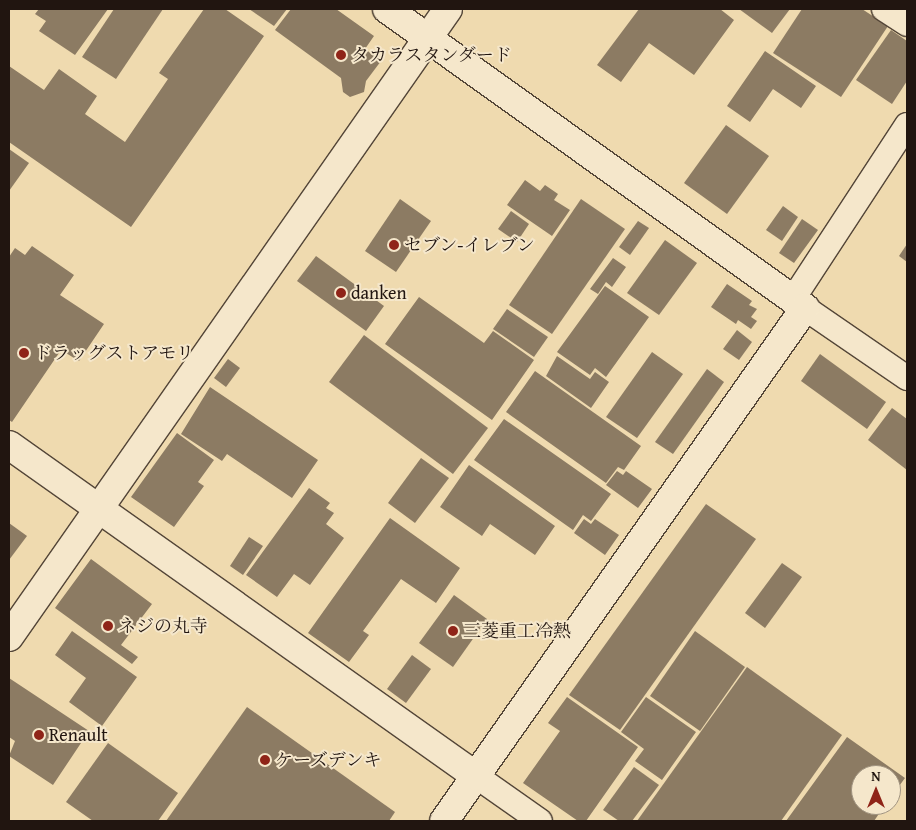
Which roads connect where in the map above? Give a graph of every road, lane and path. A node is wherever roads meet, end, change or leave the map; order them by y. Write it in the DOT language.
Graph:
graph roads {
  1 [pos="387,9"];
  2 [pos="448,9"];
  3 [pos="884,9"];
  4 [pos="907,24"];
  5 [pos="428,38"];
  6 [pos="907,125"];
  7 [pos="799,304"];
  8 [pos="907,378"];
  9 [pos="9,445"];
  10 [pos="99,510"];
  11 [pos="9,637"];
  12 [pos="476,776"];
  13 [pos="444,821"];
  14 [pos="540,821"];
  1 -- 5 [label="street"];
  2 -- 5 [label="street"];
  3 -- 4 [label="street"];
  5 -- 7 [label="street"];
  5 -- 10 [label="street"];
  6 -- 7 [label="street"];
  7 -- 8 [label="street"];
  7 -- 12 [label="street"];
  9 -- 10 [label="street"];
  10 -- 11 [label="street"];
  10 -- 12 [label="street"];
  12 -- 13 [label="street"];
  12 -- 14 [label="street"];
}
